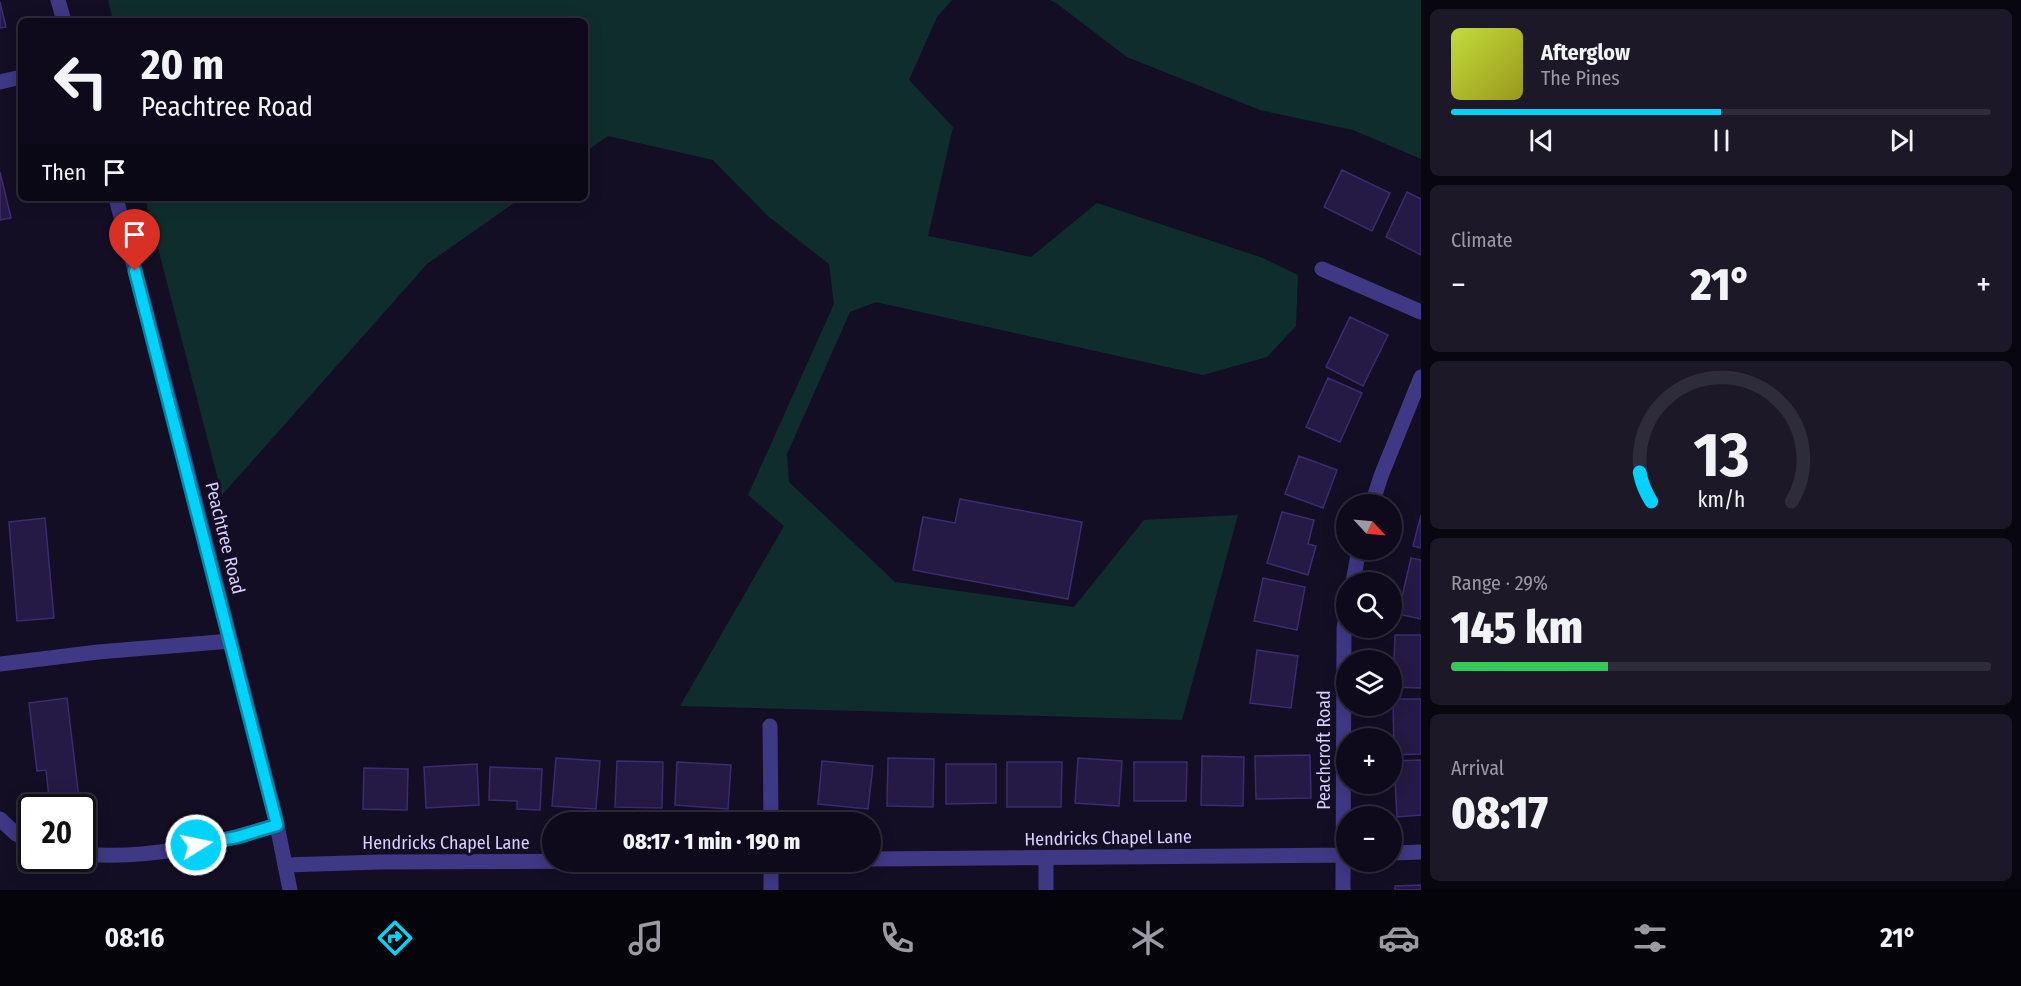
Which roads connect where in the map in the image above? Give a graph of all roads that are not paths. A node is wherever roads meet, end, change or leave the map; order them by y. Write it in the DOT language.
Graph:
graph roads {
  1 [pos="58,0"];
  2 [pos="63,18"];
  3 [pos="18,78"];
  4 [pos="0,82"];
  5 [pos="117,201"];
  6 [pos="1322,269"];
  7 [pos="1421,312"];
  8 [pos="1421,377"];
  9 [pos="1375,494"];
  10 [pos="1344,638"];
  11 [pos="231,641"];
  12 [pos="0,664"];
  13 [pos="770,726"];
  14 [pos="1345,806"];
  15 [pos="771,812"];
  16 [pos="0,819"];
  17 [pos="277,825"];
  18 [pos="18,835"];
  19 [pos="1421,852"];
  20 [pos="1402,853"];
  21 [pos="96,855"];
  22 [pos="1336,855"];
  23 [pos="1046,858"];
  24 [pos="881,860"];
  25 [pos="542,861"];
  26 [pos="285,865"];
  27 [pos="771,872"];
  28 [pos="1344,872"];
  29 [pos="290,890"];
  30 [pos="771,890"];
  31 [pos="1046,890"];
  32 [pos="1343,890"];
  1 -- 2 [label="street"];
  3 -- 4 [label="street"];
  5 -- 11 [label="street, Peachtree Road"];
  6 -- 7 [label="street"];
  8 -- 9 [label="street"];
  10 -- 14 [label="street, Peachcroft Road"];
  11 -- 12 [label="street"];
  11 -- 17 [label="street, Peachtree Road"];
  13 -- 15 [label="street"];
  16 -- 18 [label="street"];
  17 -- 21 [label="street"];
  17 -- 26 [label="street, Peachtree Road"];
  19 -- 20 [label="street"];
  22 -- 23 [label="street, Hendricks Chapel Lane"];
  23 -- 24 [label="street, Hendricks Chapel Lane"];
  23 -- 31 [label="street"];
  25 -- 26 [label="street, Hendricks Chapel Lane"];
  26 -- 29 [label="street, Peachtree Road"];
  27 -- 30 [label="street"];
  28 -- 32 [label="street, Peachcroft Road"];
}
